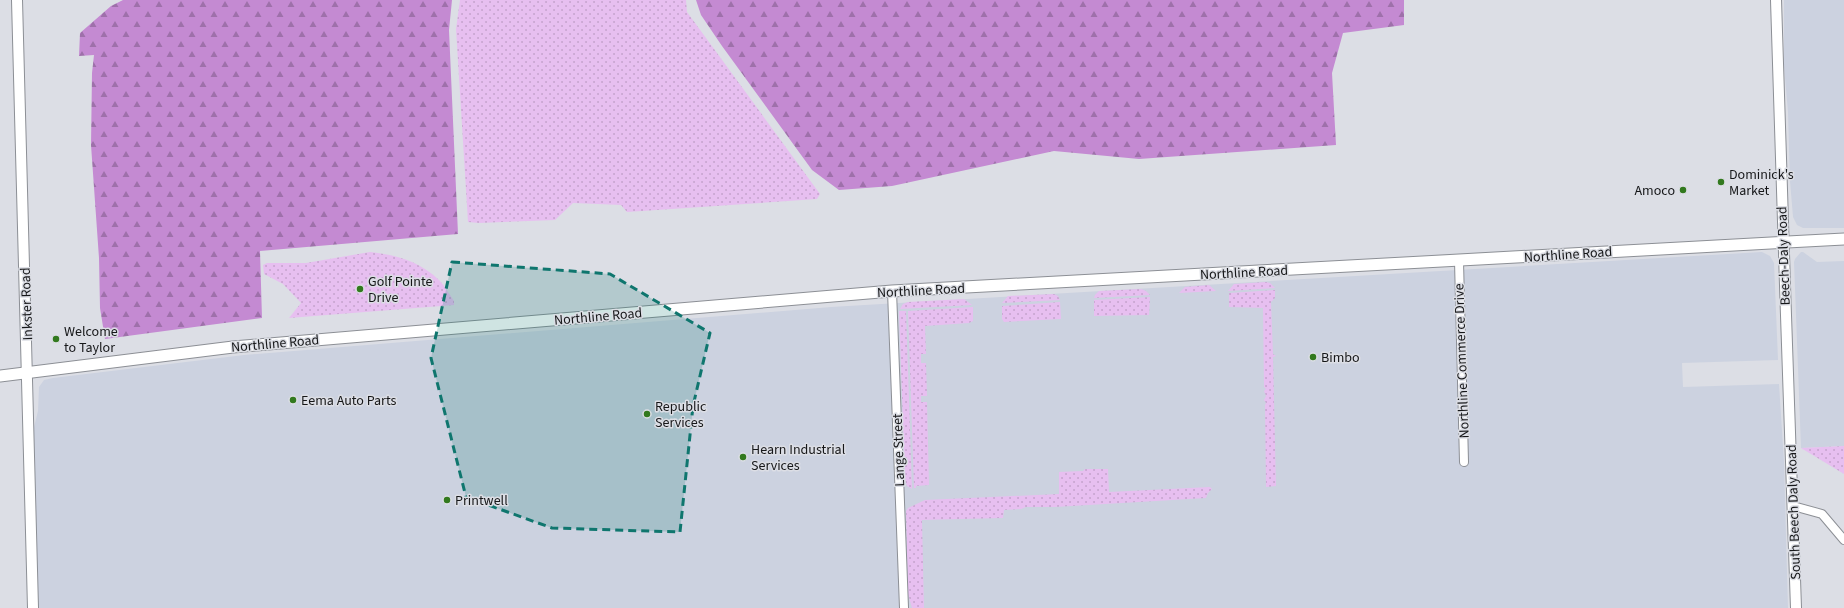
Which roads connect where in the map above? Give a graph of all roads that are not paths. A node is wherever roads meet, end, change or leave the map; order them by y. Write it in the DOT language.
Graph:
graph roads {
  1 [pos="17,0"];
  2 [pos="1776,0"];
  3 [pos="1844,239"];
  4 [pos="1782,242"];
  5 [pos="1459,261"];
  6 [pos="892,292"];
  7 [pos="28,373"];
  8 [pos="0,376"];
  9 [pos="1790,417"];
  10 [pos="1464,462"];
  11 [pos="1793,506"];
  12 [pos="1844,540"];
  13 [pos="33,608"];
  14 [pos="904,608"];
  15 [pos="1796,608"];
  1 -- 7 [label="street, Inkster Road"];
  2 -- 4 [label="street, Beech-Daly Road"];
  3 -- 4 [label="main road, Northline Road"];
  4 -- 5 [label="main road, Northline Road"];
  4 -- 9 [label="street, Beech-Daly Road"];
  5 -- 6 [label="main road, Northline Road"];
  5 -- 10 [label="street, Northline Commerce Drive"];
  6 -- 7 [label="main road, Northline Road"];
  6 -- 14 [label="street, Lange Street"];
  7 -- 8 [label="main road, Northline Road"];
  7 -- 13 [label="street, Inkster Road"];
  9 -- 11 [label="street, South Beech Daly Road"];
  11 -- 12 [label="street"];
  11 -- 15 [label="street, South Beech Daly Road"];
}
